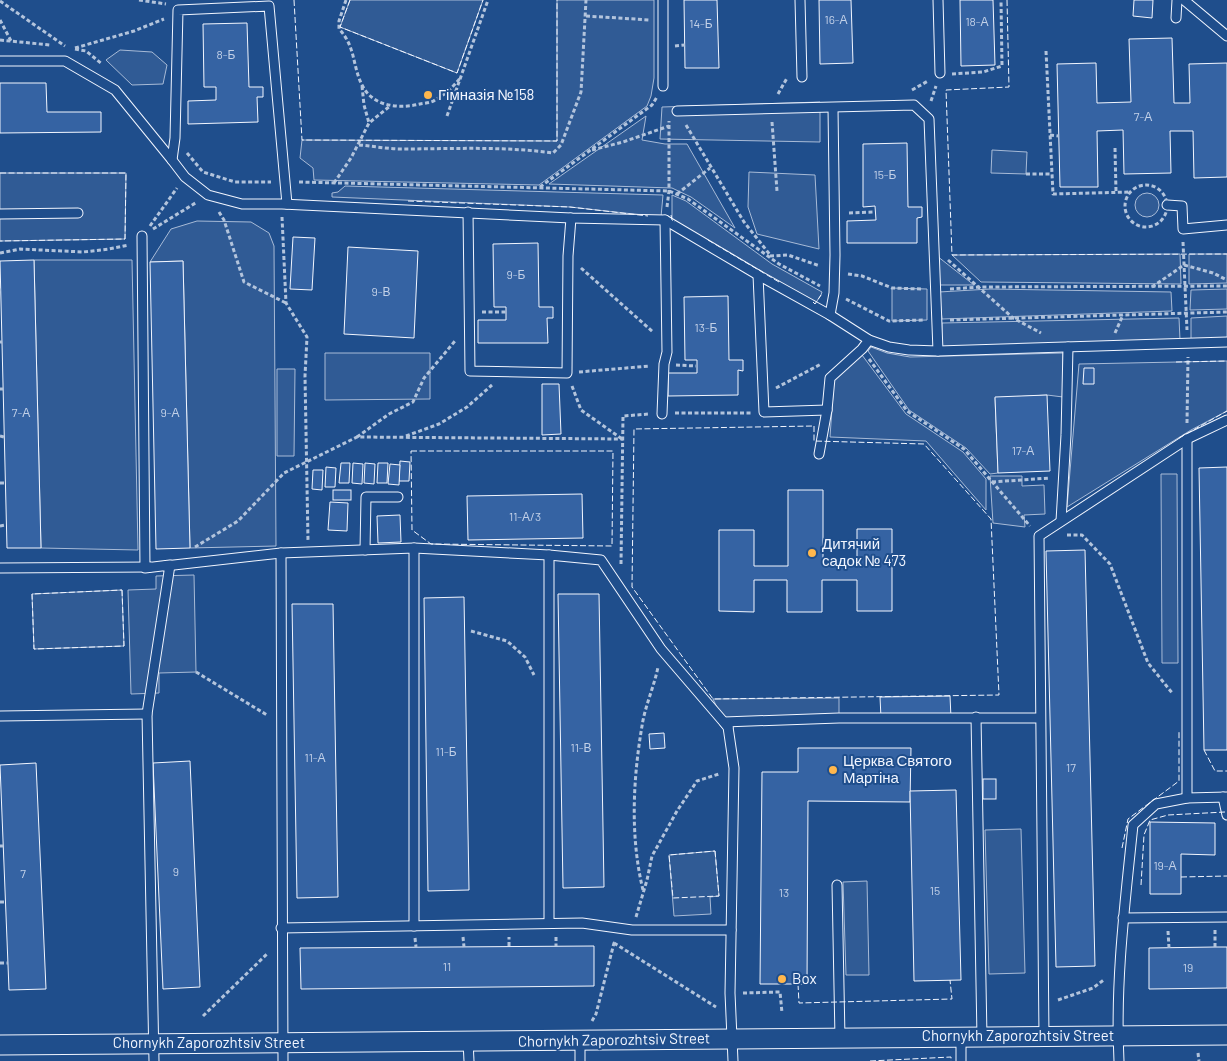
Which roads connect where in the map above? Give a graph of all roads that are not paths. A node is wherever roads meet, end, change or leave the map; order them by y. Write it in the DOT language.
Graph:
graph roads {
  1 [pos="663,0"];
  2 [pos="800,0"];
  3 [pos="938,0"];
  4 [pos="1177,0"];
  5 [pos="1184,0"];
  6 [pos="1176,18"];
  7 [pos="1227,36"];
  8 [pos="0,61"];
  9 [pos="940,73"];
  10 [pos="802,77"];
  11 [pos="663,86"];
  12 [pos="833,108"];
  13 [pos="678,111"];
  14 [pos="172,160"];
  15 [pos="284,204"];
  16 [pos="1167,205"];
  17 [pos="468,212"];
  18 [pos="78,213"];
  19 [pos="0,214"];
  20 [pos="571,218"];
  21 [pos="665,220"];
  22 [pos="1227,225"];
  23 [pos="142,239"];
  24 [pos="758,275"];
  25 [pos="830,315"];
  26 [pos="869,340"];
  27 [pos="1227,342"];
  28 [pos="1068,347"];
  29 [pos="938,351"];
  30 [pos="827,410"];
  31 [pos="662,414"];
  32 [pos="1227,420"];
  33 [pos="1187,439"];
  34 [pos="819,454"];
  35 [pos="398,497"];
  36 [pos="1061,521"];
  37 [pos="414,548"];
  38 [pos="365,550"];
  39 [pos="281,553"];
  40 [pos="549,555"];
  41 [pos="168,566"];
  42 [pos="0,568"];
  43 [pos="145,568"];
  44 [pos="147,714"];
  45 [pos="0,716"];
  46 [pos="976,717"];
  47 [pos="1039,718"];
  48 [pos="724,722"];
  49 [pos="1225,797"];
  50 [pos="1187,798"];
  51 [pos="1227,815"];
  52 [pos="837,885"];
  53 [pos="1227,917"];
  54 [pos="1123,918"];
  55 [pos="549,923"];
  56 [pos="414,926"];
  57 [pos="281,928"];
  58 [pos="732,930"];
  59 [pos="1227,1035"];
  60 [pos="1044,1036"];
  61 [pos="1118,1036"];
  62 [pos="961,1037"];
  63 [pos="982,1037"];
  64 [pos="840,1038"];
  65 [pos="732,1039"];
  66 [pos="580,1040"];
  67 [pos="468,1041"];
  68 [pos="0,1045"];
  69 [pos="154,1052"];
  70 [pos="282,1052"];
  71 [pos="469,1061"];
  72 [pos="580,1061"];
  73 [pos="733,1061"];
  74 [pos="961,1061"];
  75 [pos="1118,1061"];
  1 -- 11 [label="lane"];
  2 -- 10 [label="lane"];
  3 -- 9 [label="lane"];
  4 -- 6 [label="lane"];
  5 -- 7 [label="lane"];
  8 -- 14 [label="lane"];
  12 -- 13 [label="lane"];
  12 -- 25 [label="lane"];
  12 -- 29 [label="lane"];
  14 -- 15 [label="lane"];
  14 -- 15 [label="lane"];
  15 -- 17 [label="lane"];
  16 -- 22 [label="lane"];
  17 -- 20 [label="lane"];
  17 -- 20 [label="lane"];
  18 -- 19 [label="lane"];
  20 -- 21 [label="lane"];
  21 -- 24 [label="lane"];
  21 -- 31 [label="lane"];
  23 -- 43 [label="lane"];
  24 -- 25 [label="lane"];
  24 -- 30 [label="lane"];
  25 -- 26 [label="lane"];
  26 -- 29 [label="lane"];
  26 -- 30 [label="lane"];
  27 -- 28 [label="lane"];
  28 -- 29 [label="lane"];
  28 -- 36 [label="lane"];
  30 -- 34 [label="lane"];
  32 -- 33 [label="lane"];
  33 -- 36 [label="lane"];
  33 -- 50 [label="lane"];
  35 -- 38 [label="lane"];
  36 -- 47 [label="lane"];
  37 -- 38 [label="lane"];
  37 -- 40 [label="lane"];
  37 -- 56 [label="lane"];
  38 -- 39 [label="lane"];
  39 -- 41 [label="lane"];
  39 -- 57 [label="lane"];
  40 -- 48 [label="lane"];
  40 -- 55 [label="lane"];
  41 -- 43 [label="lane"];
  41 -- 44 [label="lane"];
  42 -- 43 [label="lane"];
  44 -- 45 [label="lane"];
  44 -- 69 [label="lane"];
  46 -- 47 [label="lane"];
  46 -- 48 [label="lane"];
  46 -- 63 [label="lane"];
  47 -- 60 [label="lane"];
  48 -- 58 [label="lane"];
  49 -- 50 [label="lane"];
  49 -- 51 [label="lane"];
  50 -- 54 [label="lane"];
  52 -- 64 [label="lane"];
  53 -- 54 [label="lane"];
  54 -- 61 [label="lane"];
  55 -- 56 [label="lane"];
  55 -- 58 [label="lane"];
  56 -- 57 [label="lane"];
  57 -- 70 [label="lane"];
  58 -- 65 [label="lane"];
  59 -- 61 [label="street, Chornykh Zaporozhtsiv Street"];
  60 -- 61 [label="street, Chornykh Zaporozhtsiv Street"];
  60 -- 63 [label="street, Chornykh Zaporozhtsiv Street"];
  61 -- 75 [label="lane"];
  62 -- 63 [label="street, Chornykh Zaporozhtsiv Street"];
  62 -- 64 [label="street, Chornykh Zaporozhtsiv Street"];
  62 -- 74 [label="lane"];
  64 -- 65 [label="street, Chornykh Zaporozhtsiv Street"];
  65 -- 66 [label="street, Chornykh Zaporozhtsiv Street"];
  65 -- 73 [label="lane"];
  66 -- 67 [label="street, Chornykh Zaporozhtsiv Street"];
  66 -- 72 [label="lane"];
  67 -- 70 [label="street, Chornykh Zaporozhtsiv Street"];
  67 -- 71 [label="lane"];
  68 -- 69 [label="street, Chornykh Zaporozhtsiv Street"];
  69 -- 70 [label="street, Chornykh Zaporozhtsiv Street"];
}
